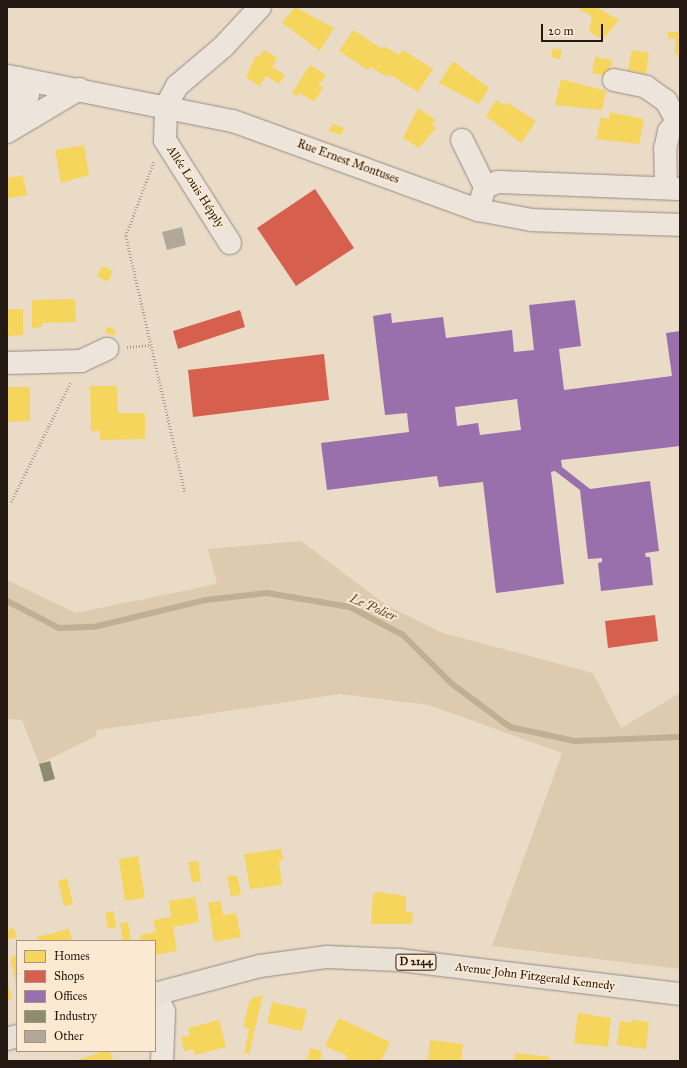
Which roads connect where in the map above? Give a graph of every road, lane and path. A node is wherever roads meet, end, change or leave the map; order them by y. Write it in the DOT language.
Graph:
graph roads {
  1 [pos="260,7"];
  2 [pos="614,80"];
  3 [pos="11,82"];
  4 [pos="79,89"];
  5 [pos="166,106"];
  6 [pos="7,118"];
  7 [pos="678,120"];
  8 [pos="7,132"];
  9 [pos="165,140"];
  10 [pos="462,140"];
  11 [pos="485,187"];
  12 [pos="673,188"];
  13 [pos="478,210"];
  14 [pos="680,224"];
  15 [pos="230,243"];
  16 [pos="107,349"];
  17 [pos="81,361"];
  18 [pos="7,363"];
  19 [pos="185,492"];
  20 [pos="11,502"];
  21 [pos="156,994"];
  22 [pos="680,994"];
  23 [pos="162,1061"];
  1 -- 5 [label="street"];
  2 -- 7 [label="street"];
  3 -- 4 [label="street, Rue Ernest Montuses"];
  3 -- 6 [label="street"];
  4 -- 5 [label="street, Rue Ernest Montuses"];
  4 -- 8 [label="street"];
  5 -- 9 [label="street, Allée Louis Hépply"];
  5 -- 13 [label="street, Rue Ernest Montuses"];
  7 -- 12 [label="street"];
  9 -- 15 [label="street, Allée Louis Hépply"];
  9 -- 19 [label="path"];
  10 -- 11 [label="street"];
  11 -- 12 [label="street"];
  11 -- 13 [label="street"];
  13 -- 14 [label="street, Rue Ernest Montuses"];
  16 -- 17 [label="street"];
  17 -- 18 [label="street"];
  17 -- 20 [label="path"];
  21 -- 22 [label="main road, Avenue John Fitzgerald Kennedy / D 2144"];
  21 -- 23 [label="street"];
}
